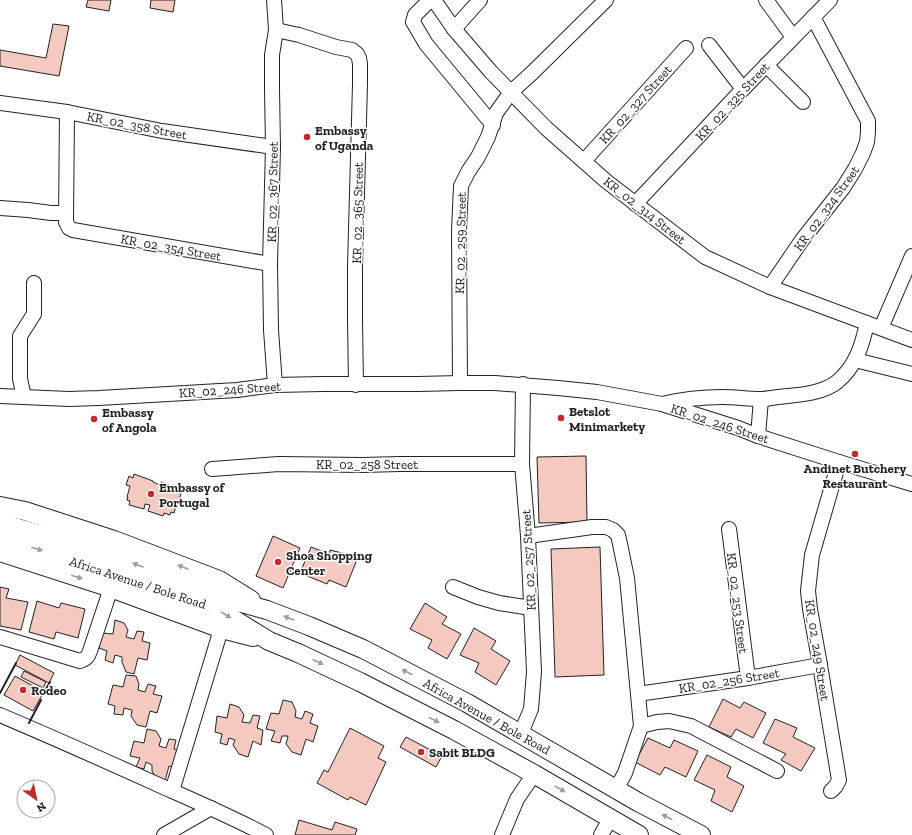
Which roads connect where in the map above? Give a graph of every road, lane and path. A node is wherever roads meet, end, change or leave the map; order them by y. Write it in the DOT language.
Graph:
graph roads {
  1 [pos="274,0"];
  2 [pos="430,0"];
  3 [pos="434,0"];
  4 [pos="480,0"];
  5 [pos="606,0"];
  6 [pos="766,0"];
  7 [pos="830,0"];
  8 [pos="813,17"];
  9 [pos="454,29"];
  10 [pos="276,30"];
  11 [pos="793,37"];
  12 [pos="709,45"];
  13 [pos="686,48"];
  14 [pos="766,64"];
  15 [pos="742,89"];
  16 [pos="511,92"];
  17 [pos="803,102"];
  18 [pos="0,103"];
  19 [pos="67,112"];
  20 [pos="493,125"];
  21 [pos="273,147"];
  22 [pos="584,161"];
  23 [pos="635,204"];
  24 [pos="0,208"];
  25 [pos="66,212"];
  26 [pos="912,256"];
  27 [pos="270,264"];
  28 [pos="34,283"];
  29 [pos="770,287"];
  30 [pos="867,323"];
  31 [pos="881,328"];
  32 [pos="912,340"];
  33 [pos="855,360"];
  34 [pos="912,374"];
  35 [pos="460,383"];
  36 [pos="523,384"];
  37 [pos="275,385"];
  38 [pos="356,385"];
  39 [pos="0,396"];
  40 [pos="24,397"];
  41 [pos="761,399"];
  42 [pos="662,404"];
  43 [pos="758,436"];
  44 [pos="839,462"];
  45 [pos="522,464"];
  46 [pos="212,469"];
  47 [pos="912,484"];
  48 [pos="0,506"];
  49 [pos="0,523"];
  50 [pos="729,528"];
  51 [pos="528,536"];
  52 [pos="0,538"];
  53 [pos="0,552"];
  54 [pos="453,587"];
  55 [pos="111,588"];
  56 [pos="530,608"];
  57 [pos="267,610"];
  58 [pos="222,629"];
  59 [pos="0,637"];
  60 [pos="269,641"];
  61 [pos="820,665"];
  62 [pos="748,678"];
  63 [pos="638,694"];
  64 [pos="0,715"];
  65 [pos="641,726"];
  66 [pos="521,733"];
  67 [pos="777,771"];
  68 [pos="534,774"];
  69 [pos="616,789"];
  70 [pos="172,791"];
  71 [pos="831,791"];
  72 [pos="211,808"];
  73 [pos="610,819"];
  74 [pos="164,835"];
  75 [pos="266,835"];
  76 [pos="502,835"];
  77 [pos="601,835"];
  78 [pos="639,835"];
  79 [pos="702,835"];
  1 -- 10 [label="street, KR_02_367 Street"];
  2 -- 20 [label="street"];
  3 -- 9 [label="street, KR_02_314 Street"];
  4 -- 9 [label="street"];
  5 -- 16 [label="street, KR_02_259 Street"];
  6 -- 11 [label="street"];
  7 -- 8 [label="street, KR_02_325 Street"];
  8 -- 11 [label="street, KR_02_325 Street"];
  8 -- 29 [label="street, KR_02_324 Street"];
  9 -- 16 [label="street, KR_02_314 Street"];
  10 -- 21 [label="street, KR_02_367 Street"];
  10 -- 38 [label="street, KR_02_365 Street"];
  11 -- 14 [label="street, KR_02_325 Street"];
  12 -- 15 [label="street"];
  13 -- 22 [label="street, KR_02_327 Street"];
  14 -- 15 [label="street, KR_02_325 Street"];
  14 -- 17 [label="street"];
  15 -- 23 [label="street, KR_02_325 Street"];
  16 -- 20 [label="street, KR_02_259 Street"];
  16 -- 22 [label="street, KR_02_314 Street"];
  18 -- 19 [label="street, KR_02_358 Street"];
  19 -- 21 [label="street, KR_02_358 Street"];
  19 -- 25 [label="street"];
  20 -- 35 [label="street, KR_02_259 Street"];
  21 -- 27 [label="street, KR_02_367 Street"];
  22 -- 23 [label="street, KR_02_314 Street"];
  23 -- 29 [label="street, KR_02_314 Street"];
  24 -- 25 [label="street"];
  25 -- 27 [label="street, KR_02_354 Street"];
  26 -- 31 [label="street"];
  27 -- 37 [label="street, KR_02_367 Street"];
  28 -- 40 [label="street"];
  29 -- 30 [label="street, KR_02_314 Street"];
  30 -- 31 [label="street, KR_02_314 Street"];
  30 -- 33 [label="street"];
  31 -- 32 [label="street, KR_02_314 Street"];
  33 -- 34 [label="street"];
  33 -- 41 [label="street"];
  35 -- 36 [label="street, KR_02_246 Street"];
  35 -- 38 [label="street, KR_02_246 Street"];
  36 -- 42 [label="street, KR_02_246 Street"];
  36 -- 45 [label="street, KR_02_257 Street"];
  37 -- 38 [label="street, KR_02_246 Street"];
  37 -- 40 [label="street, KR_02_246 Street"];
  39 -- 40 [label="street, KR_02_246 Street"];
  41 -- 42 [label="street"];
  41 -- 43 [label="street"];
  42 -- 43 [label="street, KR_02_246 Street"];
  43 -- 44 [label="street, KR_02_246 Street"];
  44 -- 47 [label="street, KR_02_246 Street"];
  44 -- 61 [label="street, KR_02_249 Street"];
  45 -- 46 [label="street, KR_02_258 Street"];
  45 -- 51 [label="street, KR_02_257 Street"];
  57 -- 48 [label="main road, Africa Avenue / Bole Road, one-way"];
  57 -- 49 [label="main road, Africa Avenue / Bole Road, one-way"];
  50 -- 62 [label="street, KR_02_253 Street"];
  51 -- 56 [label="street, KR_02_257 Street"];
  51 -- 63 [label="street"];
  52 -- 60 [label="main road, Africa Avenue / Bole Road, one-way"];
  53 -- 55 [label="main road, Africa Avenue / Bole Road, one-way"];
  54 -- 56 [label="street"];
  55 -- 58 [label="main road, Africa Avenue / Bole Road"];
  55 -- 59 [label="street"];
  56 -- 66 [label="street, KR_02_257 Street"];
  66 -- 57 [label="main road, Africa Avenue / Bole Road, one-way"];
  58 -- 60 [label="main road, Africa Avenue / Bole Road"];
  58 -- 70 [label="street"];
  60 -- 68 [label="main road, Africa Avenue / Bole Road, one-way"];
  61 -- 62 [label="street, KR_02_256 Street"];
  61 -- 71 [label="street, KR_02_249 Street"];
  62 -- 63 [label="street, KR_02_256 Street"];
  63 -- 65 [label="street"];
  64 -- 70 [label="street"];
  65 -- 67 [label="street"];
  65 -- 69 [label="street"];
  66 -- 69 [label="main road, Africa Avenue / Bole Road"];
  68 -- 73 [label="main road, Africa Avenue / Bole Road, one-way"];
  68 -- 76 [label="street"];
  79 -- 69 [label="main road, Africa Avenue / Bole Road, one-way"];
  70 -- 72 [label="street"];
  72 -- 74 [label="street"];
  72 -- 75 [label="street"];
  73 -- 77 [label="street"];
  73 -- 78 [label="main road, Africa Avenue / Bole Road"];
}
